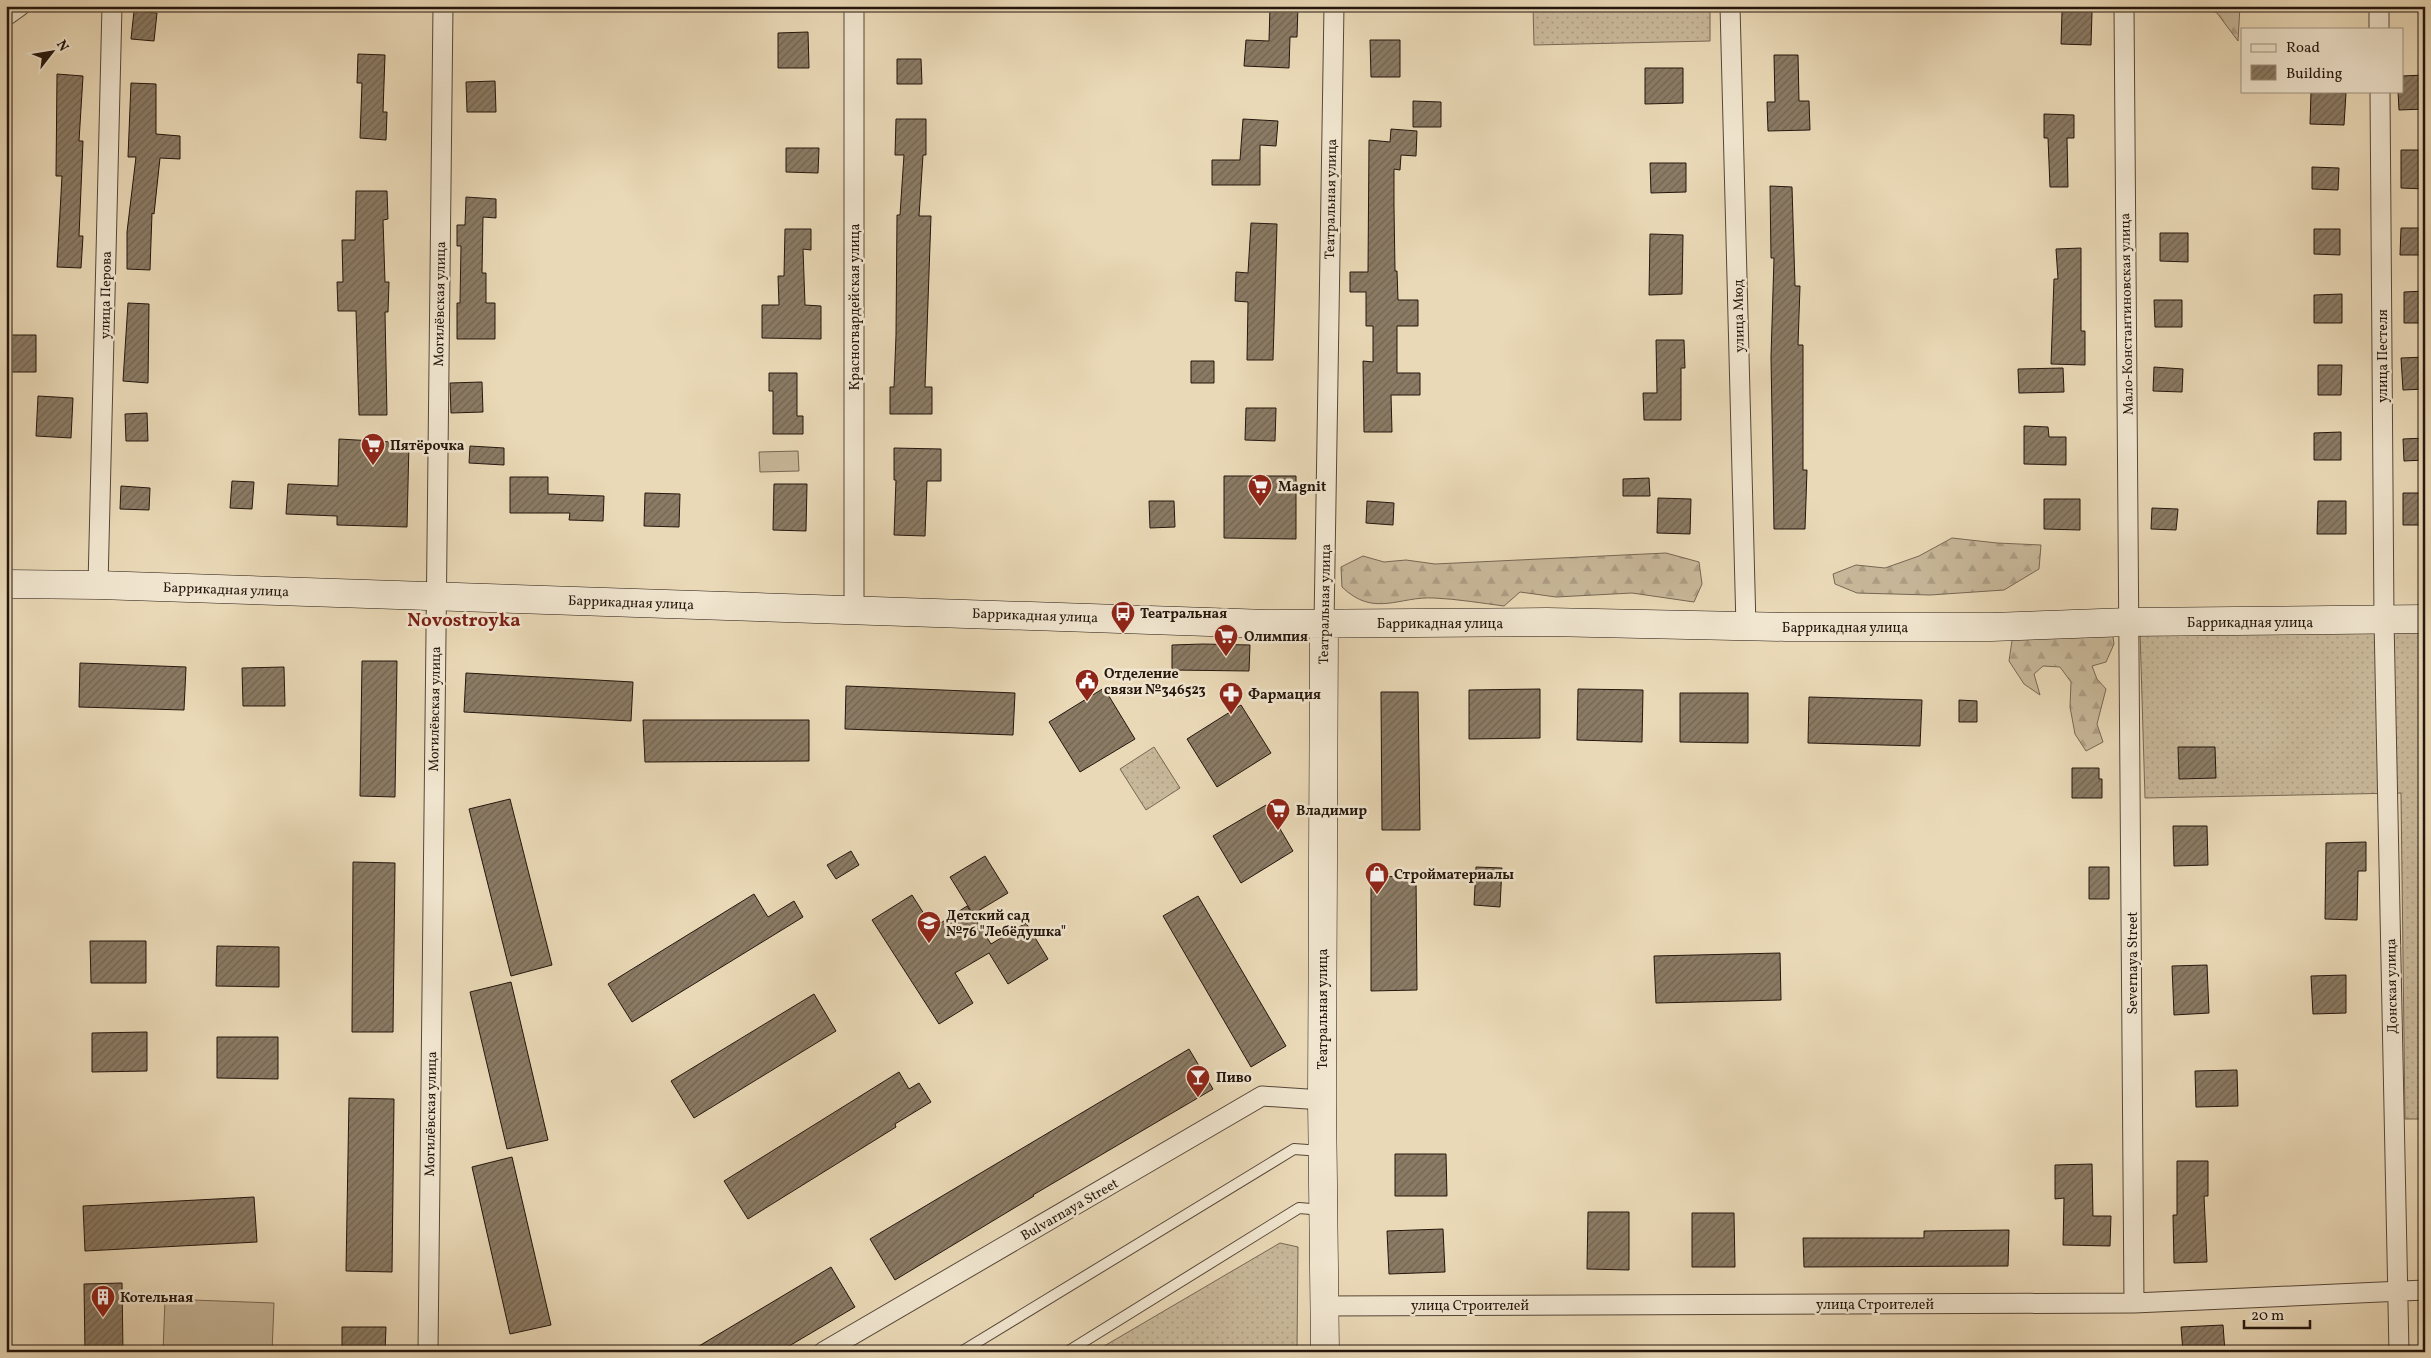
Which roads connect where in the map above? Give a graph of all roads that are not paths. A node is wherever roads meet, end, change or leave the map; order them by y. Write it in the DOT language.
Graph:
graph roads {
  1 [pos="20,6"];
  2 [pos="112,6"];
  3 [pos="443,6"];
  4 [pos="854,6"];
  5 [pos="1334,6"];
  6 [pos="1730,6"];
  7 [pos="2124,6"];
  8 [pos="2379,6"];
  9 [pos="6,16"];
  10 [pos="2380,28"];
  11 [pos="2380,92"];
  12 [pos="6,584"];
  13 [pos="98,585"];
  14 [pos="435,596"];
  15 [pos="854,609"];
  16 [pos="2384,620"];
  17 [pos="2425,620"];
  18 [pos="2129,622"];
  19 [pos="1324,624"];
  20 [pos="1746,627"];
  21 [pos="1322,1100"];
  22 [pos="1324,1152"];
  23 [pos="1324,1211"];
  24 [pos="2425,1290"];
  25 [pos="2396,1291"];
  26 [pos="2134,1303"];
  27 [pos="1325,1306"];
  28 [pos="428,1352"];
  29 [pos="823,1352"];
  30 [pos="960,1352"];
  31 [pos="1067,1352"];
  32 [pos="1325,1352"];
  33 [pos="2399,1352"];
  1 -- 9 [label="street"];
  2 -- 13 [label="street, улица Перова"];
  3 -- 14 [label="street, Могилёвская улица"];
  4 -- 15 [label="street, Красногвардейская улица"];
  5 -- 19 [label="street, Театральная улица"];
  6 -- 20 [label="street, улица Мюд"];
  7 -- 18 [label="street, Мало-Константиновская улица"];
  8 -- 10 [label="street"];
  11 -- 16 [label="street, улица Пестеля"];
  12 -- 13 [label="main road, Баррикадная улица"];
  13 -- 14 [label="main road, Баррикадная улица"];
  14 -- 15 [label="main road, Баррикадная улица"];
  14 -- 28 [label="street, Могилёвская улица"];
  15 -- 19 [label="main road, Баррикадная улица"];
  16 -- 17 [label="main road, Баррикадная улица"];
  16 -- 18 [label="main road, Баррикадная улица"];
  16 -- 25 [label="street, Донская улица"];
  18 -- 20 [label="main road, Баррикадная улица"];
  18 -- 26 [label="street, Severnaya Street"];
  19 -- 20 [label="main road, Баррикадная улица"];
  19 -- 21 [label="main road, Театральная улица"];
  21 -- 22 [label="main road, Театральная улица"];
  21 -- 29 [label="street, Bulvarnaya Street"];
  22 -- 23 [label="main road, Театральная улица"];
  22 -- 30 [label="lane"];
  23 -- 27 [label="main road, Театральная улица"];
  23 -- 31 [label="lane"];
  24 -- 25 [label="street, улица Строителей"];
  25 -- 26 [label="street, улица Строителей"];
  25 -- 33 [label="street, Донская улица"];
  26 -- 27 [label="street, улица Строителей"];
  27 -- 32 [label="main road, Театральная улица"];
}
